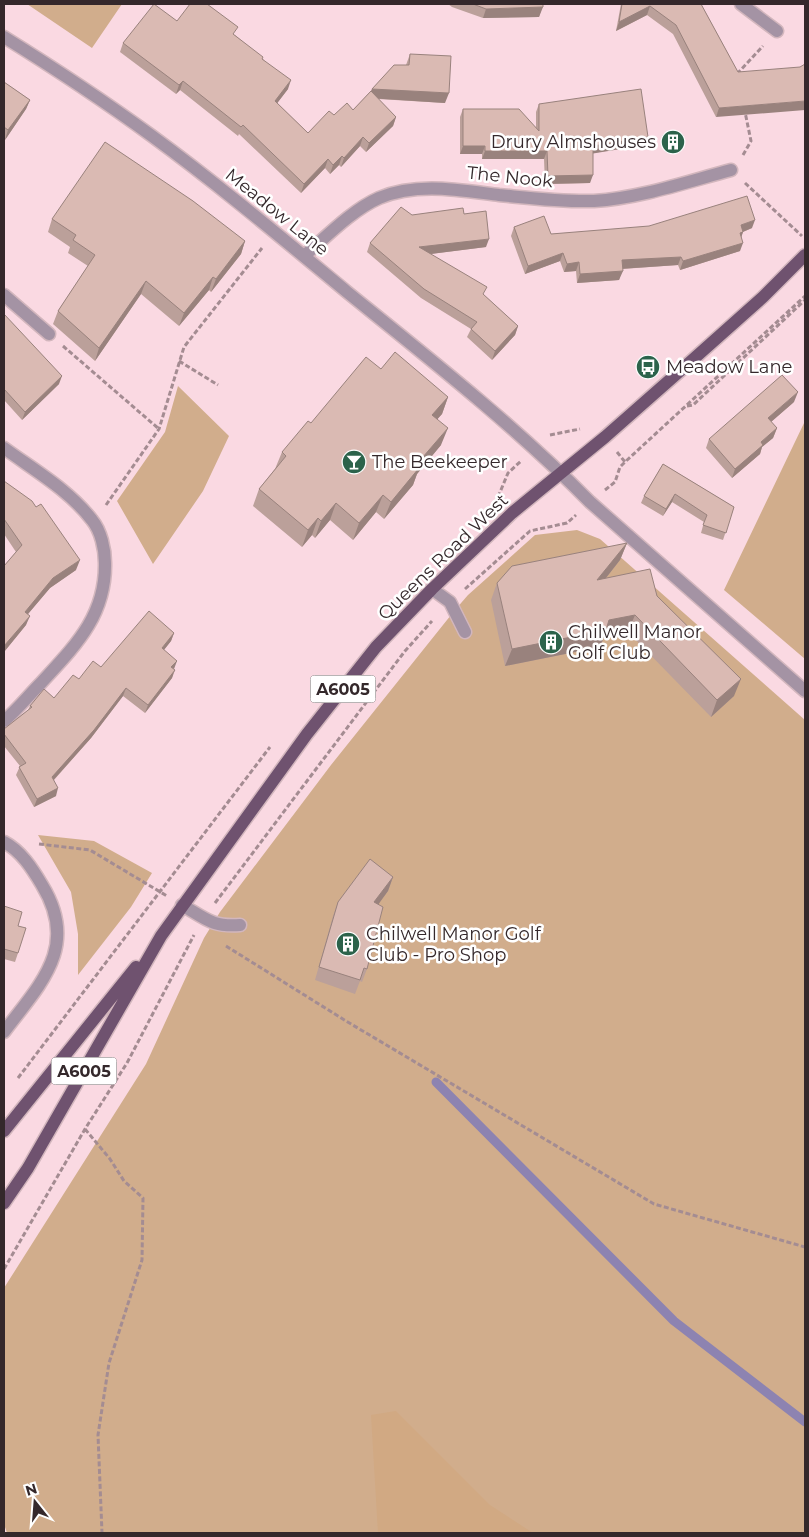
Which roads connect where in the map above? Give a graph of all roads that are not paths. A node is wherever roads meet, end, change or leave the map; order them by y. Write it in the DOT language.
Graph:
graph roads {
  1 [pos="741,4"];
  2 [pos="777,31"];
  3 [pos="4,37"];
  4 [pos="731,170"];
  5 [pos="805,255"];
  6 [pos="304,256"];
  7 [pos="4,296"];
  8 [pos="49,334"];
  9 [pos="4,448"];
  10 [pos="560,472"];
  11 [pos="432,589"];
  12 [pos="465,632"];
  13 [pos="805,691"];
  14 [pos="4,721"];
  15 [pos="4,842"];
  16 [pos="182,905"];
  17 [pos="240,925"];
  18 [pos="161,936"];
  19 [pos="4,1032"];
  20 [pos="4,1131"];
  21 [pos="4,1203"];
  1 -- 2 [label="street"];
  3 -- 6 [label="street, Meadow Lane"];
  4 -- 6 [label="street, The Nook"];
  5 -- 10 [label="main road, Queens Road West / A6005"];
  6 -- 10 [label="street, Meadow Lane"];
  7 -- 8 [label="street"];
  9 -- 14 [label="street"];
  10 -- 11 [label="main road, Queens Road West / A6005"];
  10 -- 13 [label="street, Meadow Lane"];
  11 -- 12 [label="street"];
  11 -- 16 [label="main road, Queens Road West / A6005"];
  15 -- 19 [label="street"];
  16 -- 17 [label="street"];
  16 -- 18 [label="main road, Queens Road West / A6005"];
  18 -- 20 [label="main road, Queens Road West / A6005"];
  18 -- 21 [label="main road, Queens Road West / A6005"];
}
